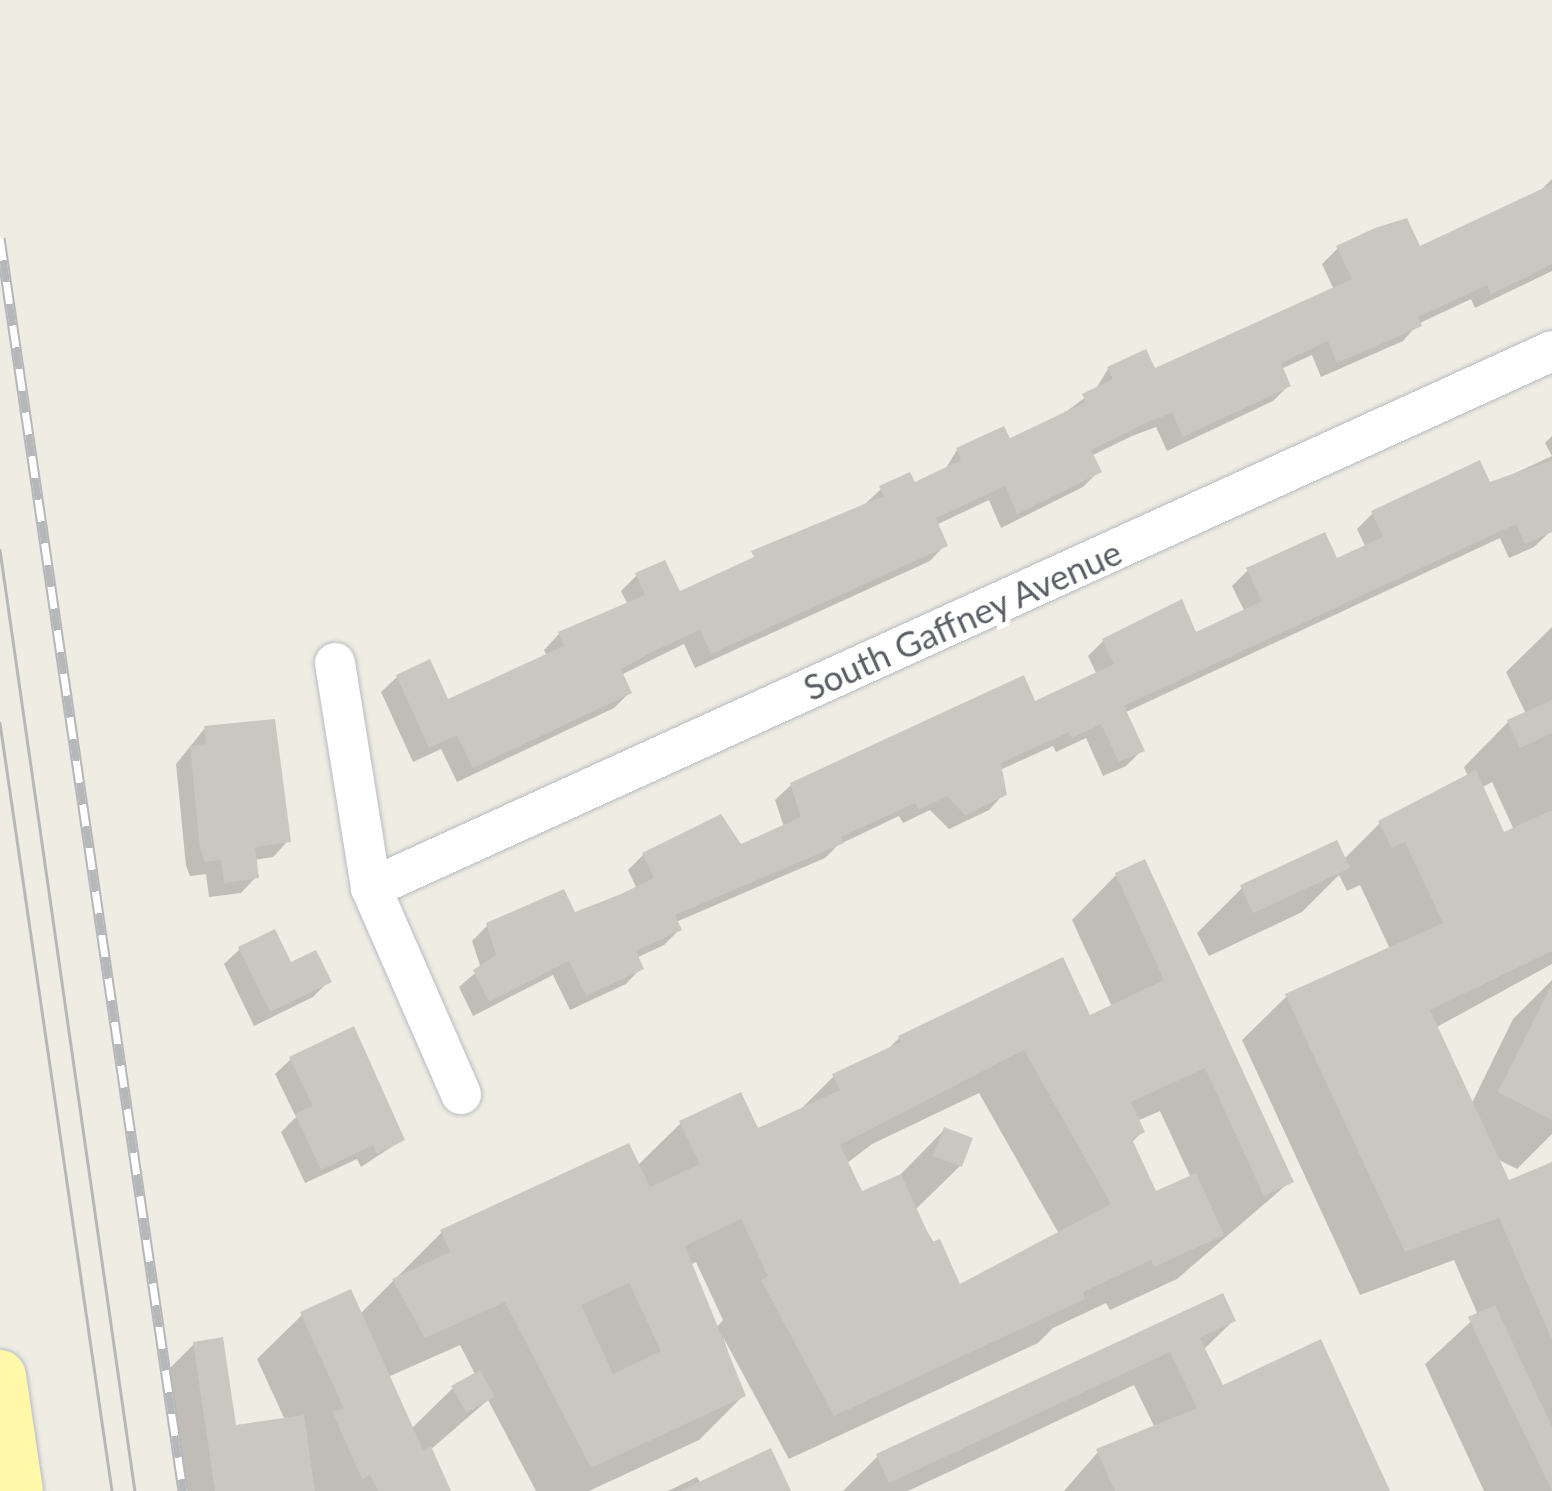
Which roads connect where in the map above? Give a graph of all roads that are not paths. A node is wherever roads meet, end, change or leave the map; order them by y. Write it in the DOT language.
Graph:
graph roads {
  1 [pos="1552,351"];
  2 [pos="335,663"];
  3 [pos="372,888"];
  4 [pos="461,1094"];
  5 [pos="0,1376"];
  6 [pos="17,1491"];
  1 -- 3 [label="street, South Gaffney Avenue"];
  2 -- 3 [label="street"];
  3 -- 4 [label="street"];
  5 -- 6 [label="main road"];
}
